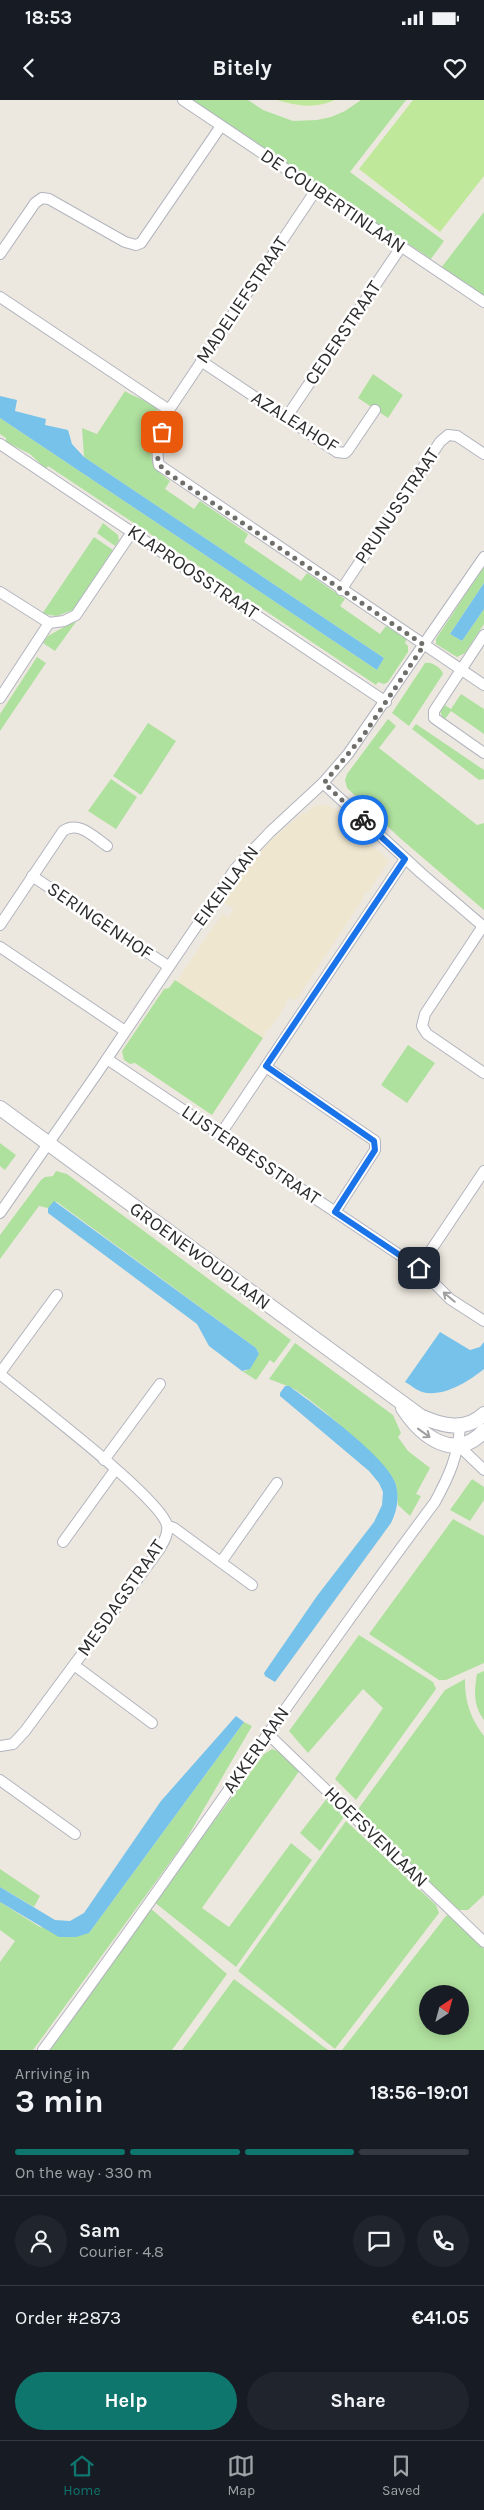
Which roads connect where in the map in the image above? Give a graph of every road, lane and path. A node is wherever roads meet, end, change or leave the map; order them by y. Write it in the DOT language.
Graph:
graph roads {
  1 [pos="182,100"];
  2 [pos="221,126"];
  3 [pos="316,190"];
  4 [pos="401,247"];
  5 [pos="0,254"];
  6 [pos="0,297"];
  7 [pos="484,302"];
  8 [pos="201,361"];
  9 [pos="170,410"];
  10 [pos="375,410"];
  11 [pos="286,418"];
  12 [pos="0,444"];
  13 [pos="484,454"];
  14 [pos="132,532"];
  15 [pos="484,556"];
  16 [pos="341,590"];
  17 [pos="0,592"];
  18 [pos="49,624"];
  19 [pos="484,636"];
  20 [pos="424,645"];
  21 [pos="461,670"];
  22 [pos="484,685"];
  23 [pos="0,698"];
  24 [pos="386,702"];
  25 [pos="484,753"];
  26 [pos="324,783"];
  27 [pos="107,846"];
  28 [pos="405,859"];
  29 [pos="32,876"];
  30 [pos="0,925"];
  31 [pos="484,926"];
  32 [pos="0,948"];
  33 [pos="168,966"];
  34 [pos="125,1031"];
  35 [pos="107,1059"];
  36 [pos="266,1066"];
  37 [pos="484,1073"];
  38 [pos="0,1108"];
  39 [pos="220,1135"];
  40 [pos="48,1144"];
  41 [pos="484,1171"];
  42 [pos="335,1212"];
  43 [pos="0,1213"];
  44 [pos="419,1268"];
  45 [pos="57,1296"];
  46 [pos="484,1321"];
  47 [pos="1,1376"];
  48 [pos="160,1384"];
  49 [pos="400,1403"];
  50 [pos="484,1414"];
  51 [pos="460,1426"];
  52 [pos="484,1431"];
  53 [pos="458,1444"];
  54 [pos="104,1460"];
  55 [pos="115,1470"];
  56 [pos="484,1470"];
  57 [pos="277,1483"];
  58 [pos="168,1526"];
  59 [pos="63,1542"];
  60 [pos="221,1562"];
  61 [pos="252,1585"];
  62 [pos="74,1665"];
  63 [pos="152,1723"];
  64 [pos="267,1733"];
  65 [pos="0,1746"];
  66 [pos="0,1780"];
  67 [pos="75,1834"];
  68 [pos="484,1942"];
  69 [pos="43,2050"];
  1 -- 2 [label="street, DE COUBERTINLAAN"];
  2 -- 3 [label="street, DE COUBERTINLAAN"];
  2 -- 5 [label="street"];
  3 -- 4 [label="street, DE COUBERTINLAAN"];
  3 -- 8 [label="street, MADELIEFSTRAAT"];
  4 -- 7 [label="street, DE COUBERTINLAAN"];
  4 -- 11 [label="street, CEDERSTRAAT"];
  6 -- 9 [label="street"];
  8 -- 9 [label="street, MADELIEFSTRAAT"];
  8 -- 11 [label="street, AZALEAHOF"];
  9 -- 16 [label="street, MADELIEFSTRAAT"];
  10 -- 11 [label="street, AZALEAHOF"];
  12 -- 14 [label="street, KLAPROOSSTRAAT"];
  13 -- 16 [label="street, PRUNUSSTRAAT"];
  14 -- 18 [label="street"];
  14 -- 24 [label="street, KLAPROOSSTRAAT"];
  15 -- 20 [label="street, EIKENLAAN"];
  16 -- 20 [label="street"];
  17 -- 18 [label="street"];
  18 -- 23 [label="street"];
  19 -- 21 [label="street"];
  20 -- 21 [label="street"];
  20 -- 24 [label="street, EIKENLAAN"];
  21 -- 22 [label="street"];
  21 -- 25 [label="street"];
  24 -- 26 [label="street, EIKENLAAN"];
  26 -- 28 [label="street"];
  26 -- 33 [label="street, EIKENLAAN"];
  27 -- 29 [label="street, SERINGENHOF"];
  28 -- 31 [label="street"];
  28 -- 36 [label="street"];
  29 -- 30 [label="street, SERINGENHOF"];
  29 -- 33 [label="street, SERINGENHOF"];
  31 -- 37 [label="street"];
  32 -- 34 [label="street"];
  33 -- 34 [label="street, EIKENLAAN"];
  34 -- 35 [label="street, EIKENLAAN"];
  35 -- 39 [label="street, LIJSTERBESSTRAAT"];
  35 -- 40 [label="street, EIKENLAAN"];
  36 -- 39 [label="street"];
  36 -- 42 [label="street"];
  38 -- 40 [label="street, GROENEWOUDLAAN"];
  39 -- 42 [label="street, LIJSTERBESSTRAAT"];
  40 -- 43 [label="street, EIKENLAAN"];
  40 -- 49 [label="street, GROENEWOUDLAAN"];
  41 -- 44 [label="street"];
  42 -- 44 [label="street, LIJSTERBESSTRAAT"];
  46 -- 44 [label="street, LIJSTERBESSTRAAT, one-way"];
  45 -- 47 [label="street"];
  47 -- 54 [label="street, MESDAGSTRAAT"];
  48 -- 54 [label="street"];
  49 -- 51 [label="street, GROENEWOUDLAAN"];
  49 -- 53 [label="street, GROENEWOUDLAAN, one-way"];
  50 -- 51 [label="street"];
  51 -- 53 [label="street, AKKERLAAN"];
  52 -- 53 [label="street"];
  53 -- 56 [label="street"];
  53 -- 64 [label="street, AKKERLAAN"];
  54 -- 55 [label="street, MESDAGSTRAAT"];
  55 -- 58 [label="street, MESDAGSTRAAT"];
  55 -- 59 [label="street"];
  57 -- 60 [label="street"];
  58 -- 60 [label="street"];
  58 -- 62 [label="street, MESDAGSTRAAT"];
  60 -- 61 [label="street"];
  62 -- 63 [label="street"];
  62 -- 65 [label="street, MESDAGSTRAAT"];
  64 -- 68 [label="street, HOEFSVENLAAN"];
  64 -- 69 [label="street, AKKERLAAN"];
  66 -- 67 [label="street"];
}
